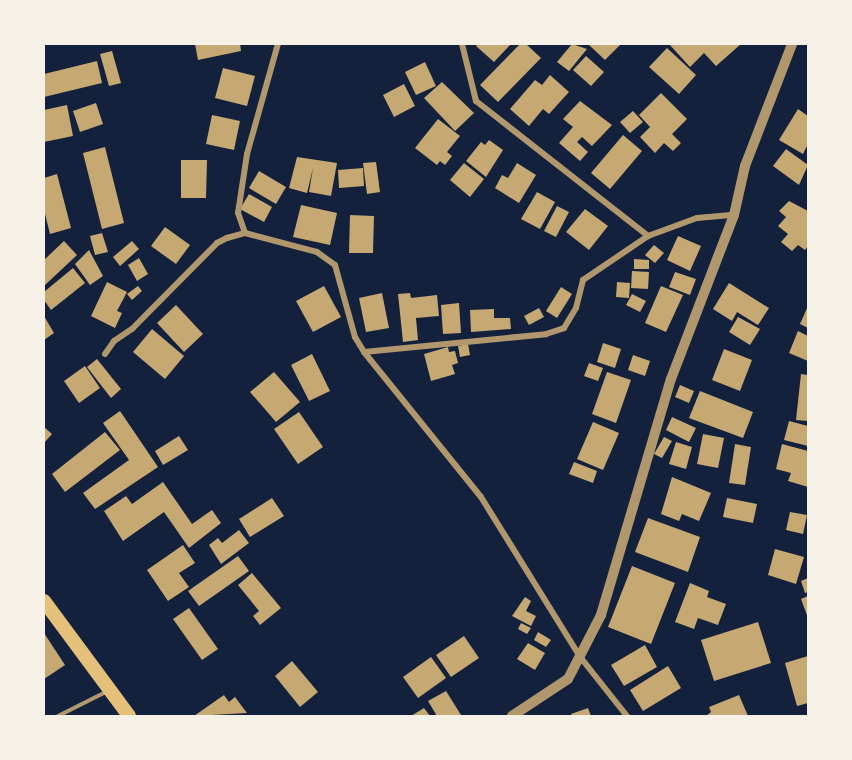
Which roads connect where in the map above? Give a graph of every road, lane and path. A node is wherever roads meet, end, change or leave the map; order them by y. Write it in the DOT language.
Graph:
graph roads {
  1 [pos="278,44"];
  2 [pos="462,44"];
  3 [pos="792,44"];
  4 [pos="734,215"];
  5 [pos="245,233"];
  6 [pos="648,236"];
  7 [pos="364,352"];
  8 [pos="105,354"];
  9 [pos="44,602"];
  10 [pos="581,658"];
  11 [pos="110,690"];
  12 [pos="58,717"];
  13 [pos="129,717"];
  14 [pos="512,717"];
  15 [pos="627,717"];
  1 -- 5 [label="street"];
  2 -- 6 [label="street"];
  3 -- 4 [label="street"];
  4 -- 6 [label="street"];
  4 -- 10 [label="street"];
  5 -- 7 [label="street"];
  5 -- 8 [label="street"];
  6 -- 7 [label="street"];
  7 -- 10 [label="street"];
  9 -- 11 [label="main road"];
  10 -- 14 [label="street"];
  10 -- 15 [label="street"];
  11 -- 12 [label="lane"];
  11 -- 13 [label="main road"];
}
